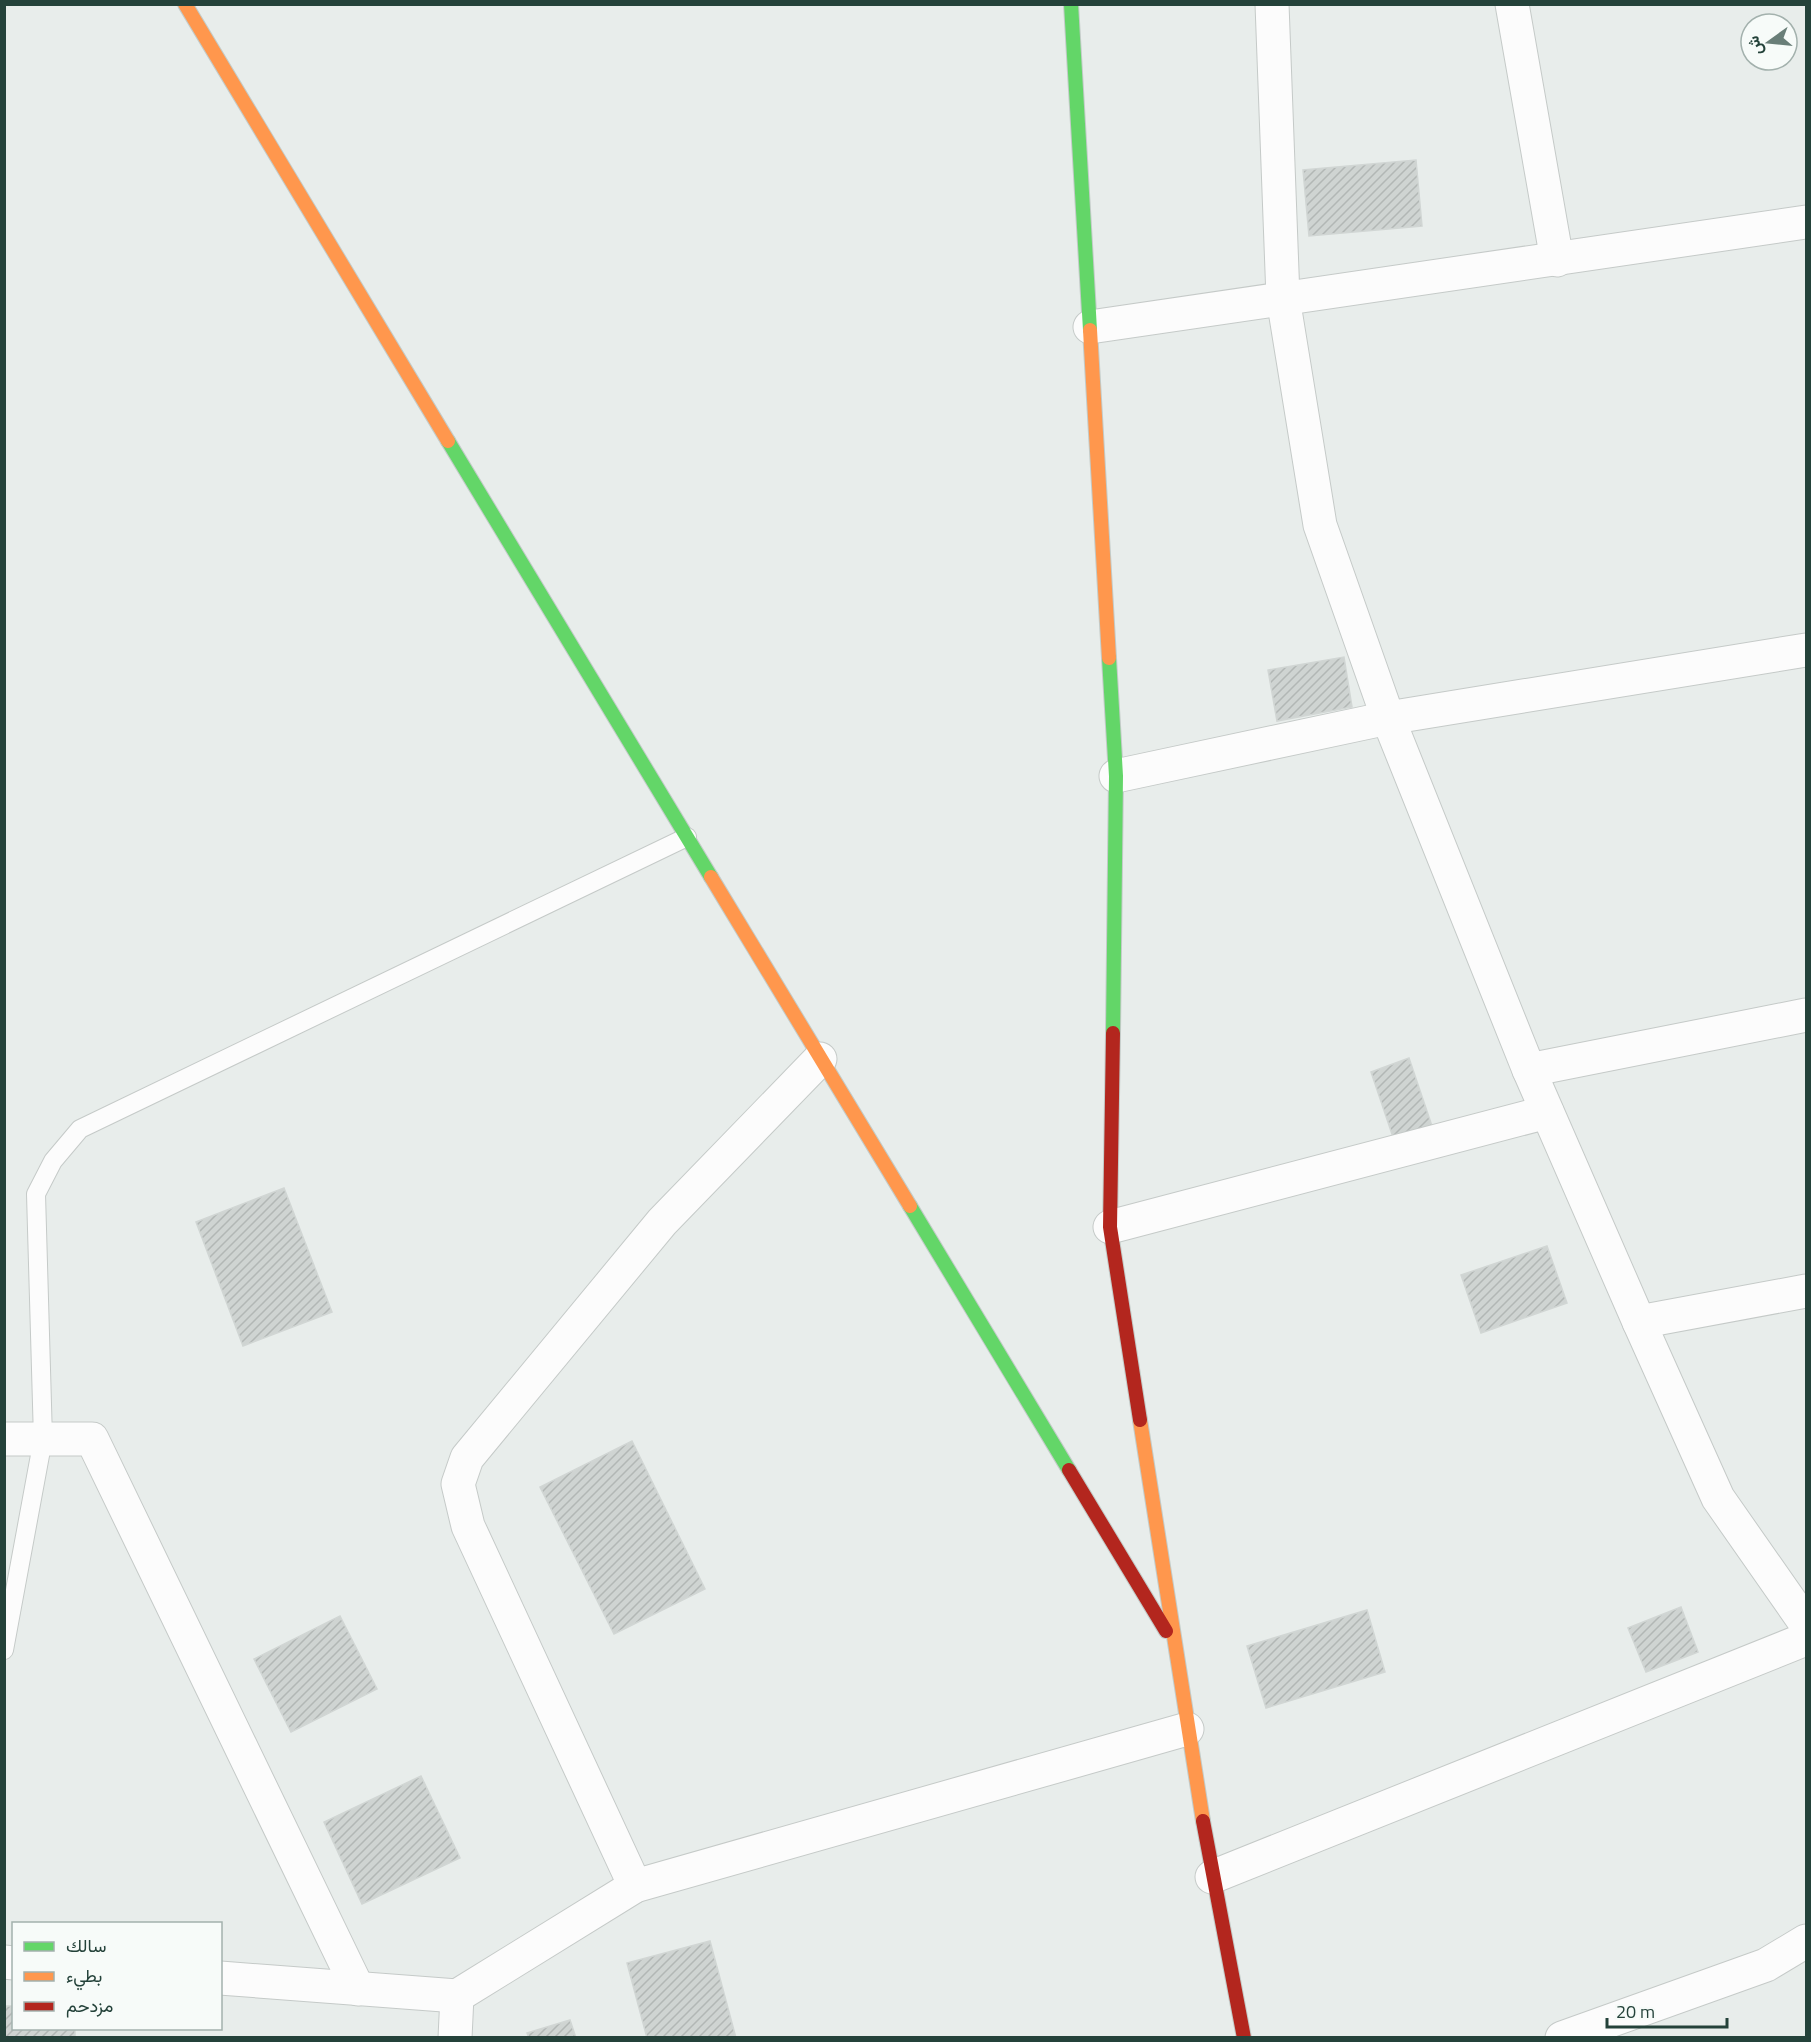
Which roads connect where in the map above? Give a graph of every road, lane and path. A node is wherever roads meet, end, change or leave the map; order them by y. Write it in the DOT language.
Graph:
graph roads {
  1 [pos="184,4"];
  2 [pos="1071,4"];
  3 [pos="1272,4"];
  4 [pos="1512,4"];
  5 [pos="1806,222"];
  6 [pos="1557,260"];
  7 [pos="1283,298"];
  8 [pos="1090,327"];
  9 [pos="1806,650"];
  10 [pos="1388,717"];
  11 [pos="1116,776"];
  12 [pos="687,837"];
  13 [pos="1806,1015"];
  14 [pos="820,1059"];
  15 [pos="1529,1070"];
  16 [pos="1547,1112"];
  17 [pos="1110,1227"];
  18 [pos="1806,1291"];
  19 [pos="1640,1322"];
  20 [pos="4,1439"];
  21 [pos="43,1439"];
  22 [pos="1806,1624"];
  23 [pos="1806,1639"];
  24 [pos="1174,1645"];
  25 [pos="4,1650"];
  26 [pos="1187,1729"];
  27 [pos="1212,1876"];
  28 [pos="635,1886"];
  29 [pos="1806,1941"];
  30 [pos="222,1978"];
  31 [pos="358,1989"];
  32 [pos="458,1996"];
  33 [pos="455,2037"];
  34 [pos="1244,2037"];
  35 [pos="1562,2037"];
  1 -- 12 [label="street"];
  2 -- 8 [label="street"];
  3 -- 7 [label="street"];
  4 -- 6 [label="street"];
  5 -- 6 [label="street"];
  6 -- 7 [label="street"];
  7 -- 8 [label="street"];
  7 -- 10 [label="street"];
  8 -- 11 [label="street"];
  9 -- 10 [label="street"];
  10 -- 11 [label="street"];
  10 -- 15 [label="street"];
  11 -- 17 [label="street"];
  12 -- 14 [label="street"];
  12 -- 21 [label="lane"];
  13 -- 15 [label="street"];
  14 -- 24 [label="street"];
  14 -- 28 [label="street"];
  15 -- 16 [label="street"];
  16 -- 17 [label="street"];
  16 -- 19 [label="street"];
  17 -- 24 [label="street"];
  18 -- 19 [label="street"];
  19 -- 22 [label="street"];
  20 -- 21 [label="street"];
  21 -- 25 [label="lane"];
  21 -- 31 [label="street"];
  23 -- 27 [label="street"];
  24 -- 26 [label="street"];
  26 -- 27 [label="street"];
  26 -- 28 [label="street"];
  27 -- 34 [label="street"];
  28 -- 32 [label="street"];
  29 -- 35 [label="street"];
  30 -- 31 [label="street"];
  31 -- 32 [label="street"];
  32 -- 33 [label="street"];
}
